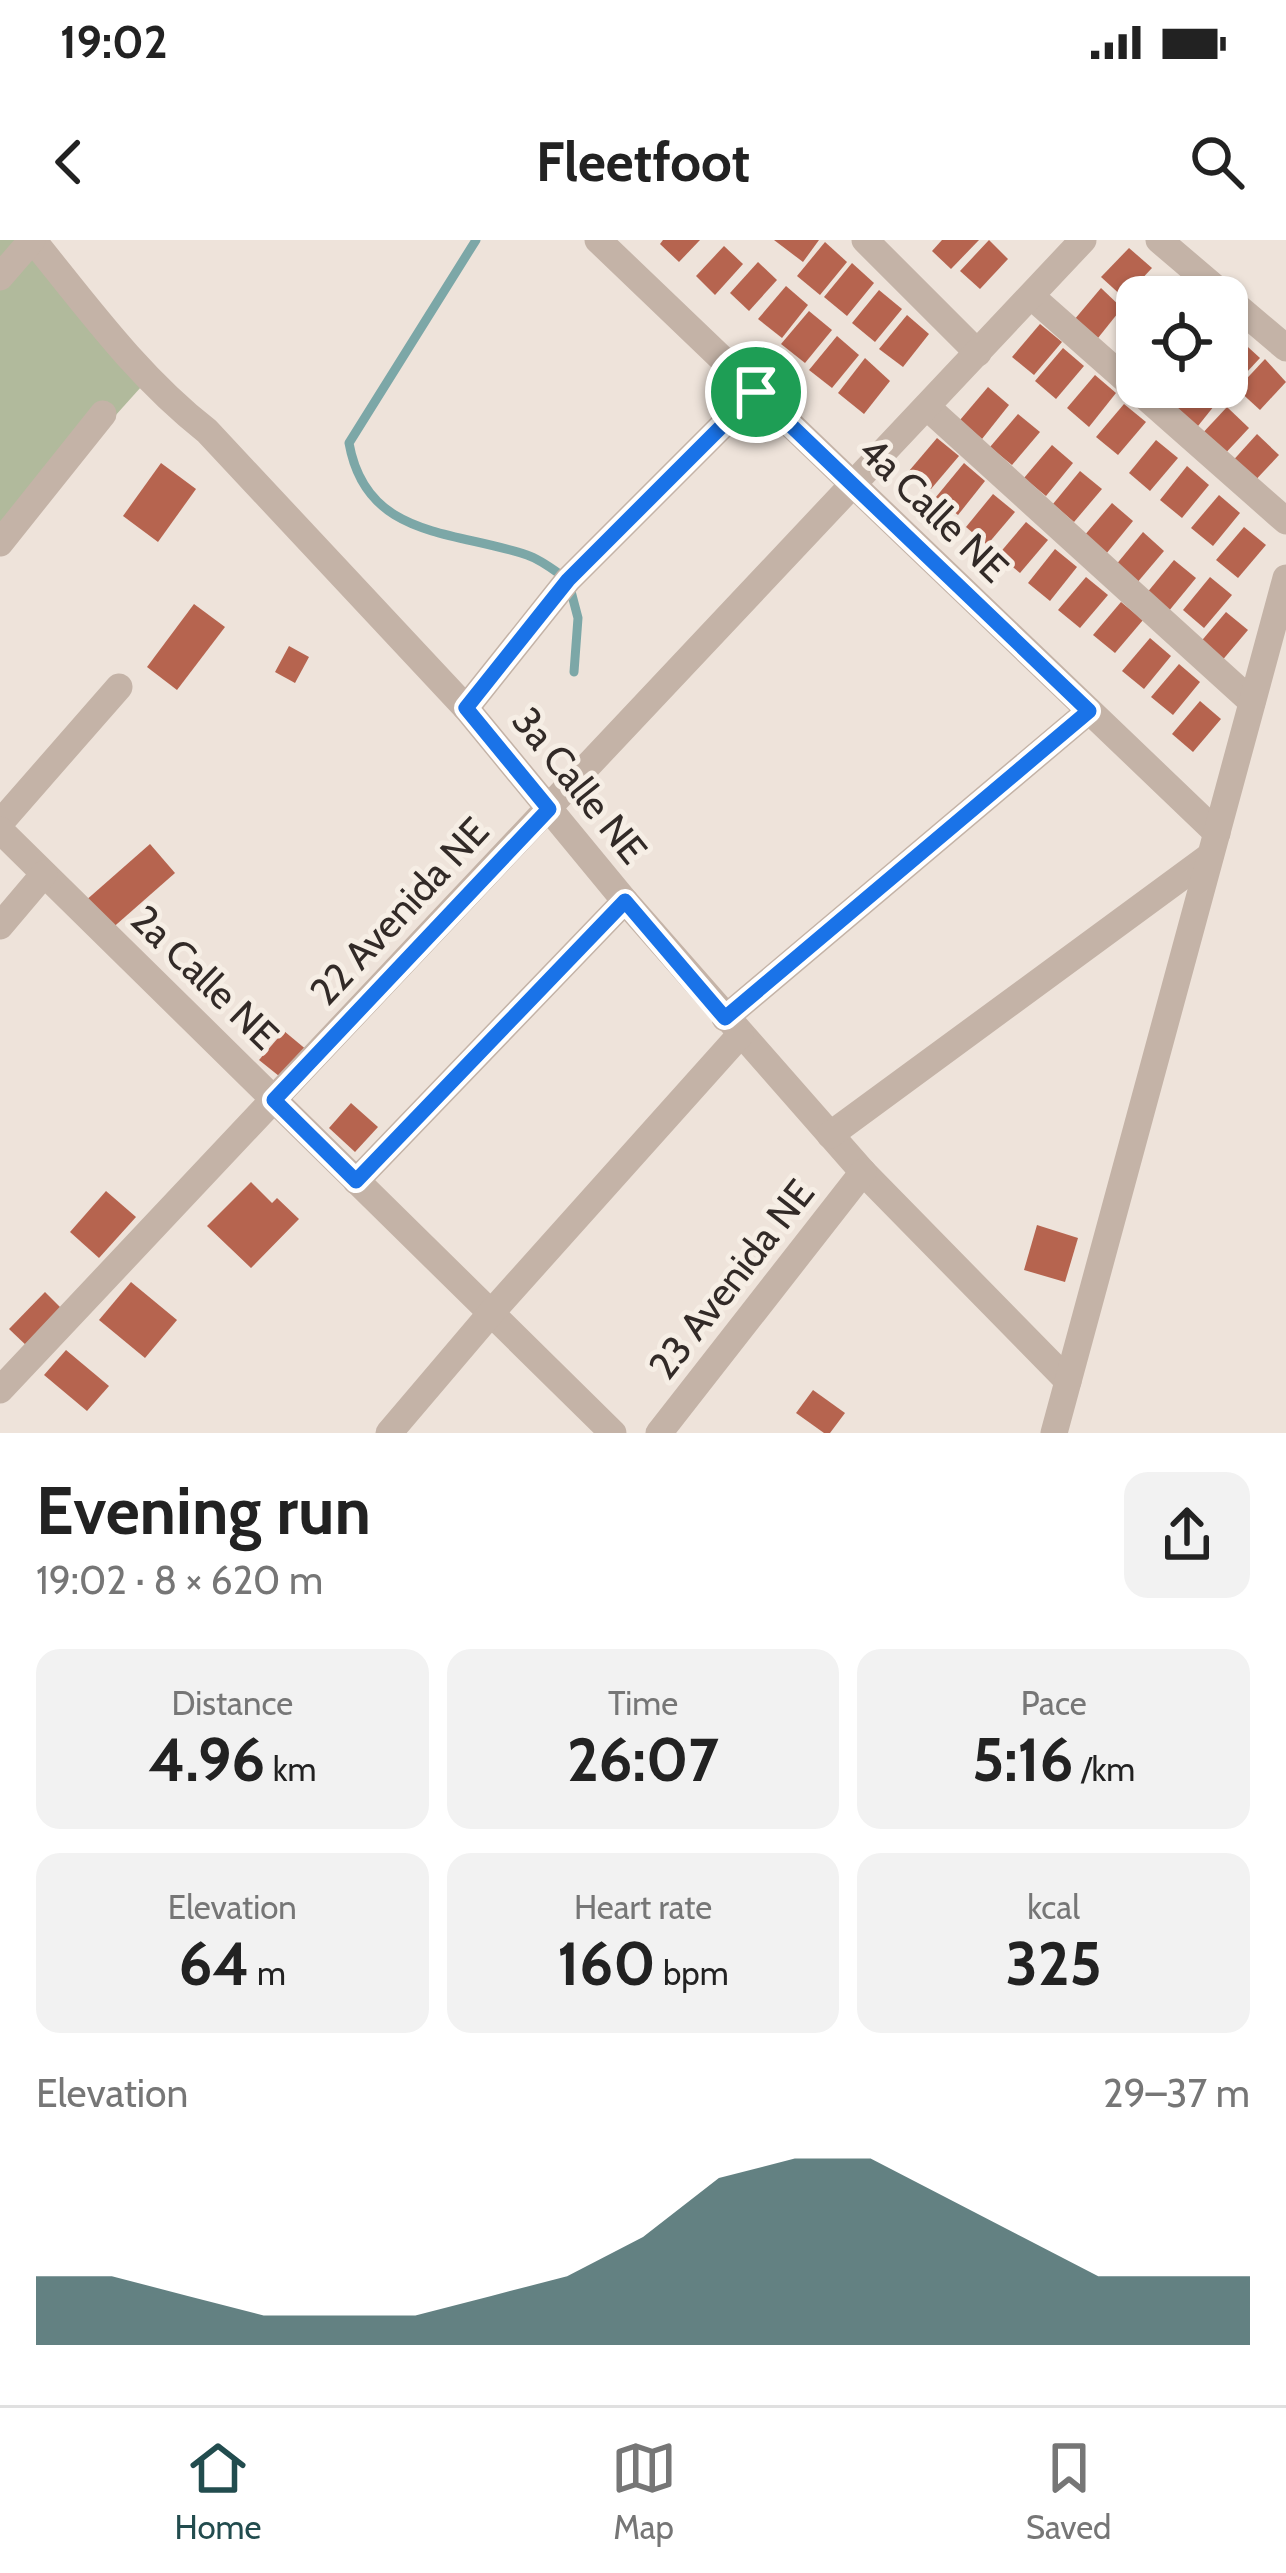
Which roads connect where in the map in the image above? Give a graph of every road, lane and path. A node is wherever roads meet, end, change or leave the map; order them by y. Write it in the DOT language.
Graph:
graph roads {
  1 [pos="33,240"];
  2 [pos="598,240"];
  3 [pos="865,240"];
  4 [pos="1084,240"];
  5 [pos="1159,240"];
  6 [pos="1202,276"];
  7 [pos="0,277"];
  8 [pos="1031,296"];
  9 [pos="1248,315"];
  10 [pos="1286,348"];
  11 [pos="978,353"];
  12 [pos="756,392"];
  13 [pos="927,407"];
  14 [pos="103,414"];
  15 [pos="854,485"];
  16 [pos="1286,521"];
  17 [pos="0,543"];
  18 [pos="1286,578"];
  19 [pos="118,687"];
  20 [pos="1252,702"];
  21 [pos="466,708"];
  22 [pos="1089,711"];
  23 [pos="549,809"];
  24 [pos="0,826"];
  25 [pos="1214,845"];
  26 [pos="44,874"];
  27 [pos="625,901"];
  28 [pos="0,926"];
  29 [pos="732,1026"];
  30 [pos="274,1100"];
  31 [pos="830,1135"];
  32 [pos="863,1172"];
  33 [pos="356,1181"];
  34 [pos="491,1312"];
  35 [pos="1068,1382"];
  36 [pos="0,1390"];
  37 [pos="389,1433"];
  38 [pos="613,1433"];
  39 [pos="659,1433"];
  40 [pos="1054,1433"];
  1 -- 7 [label="street"];
  1 -- 21 [label="street, 3a Calle NE"];
  2 -- 12 [label="street, 4a Calle NE"];
  3 -- 11 [label="street"];
  4 -- 8 [label="street, 22 Avenida NE"];
  5 -- 6 [label="street"];
  8 -- 11 [label="street, 22 Avenida NE"];
  8 -- 16 [label="street"];
  9 -- 10 [label="street"];
  11 -- 13 [label="street, 22 Avenida NE"];
  12 -- 15 [label="street, 4a Calle NE"];
  12 -- 21 [label="street"];
  13 -- 15 [label="street, 22 Avenida NE"];
  13 -- 20 [label="street"];
  14 -- 17 [label="street"];
  15 -- 22 [label="street, 4a Calle NE"];
  15 -- 23 [label="street, 22 Avenida NE"];
  18 -- 20 [label="street"];
  19 -- 24 [label="street"];
  20 -- 25 [label="street"];
  21 -- 23 [label="street, 3a Calle NE"];
  22 -- 25 [label="street, 4a Calle NE"];
  22 -- 29 [label="street"];
  23 -- 27 [label="street, 3a Calle NE"];
  23 -- 30 [label="street, 22 Avenida NE"];
  24 -- 26 [label="street, 2a Calle NE"];
  25 -- 31 [label="street"];
  25 -- 35 [label="street"];
  26 -- 28 [label="street"];
  26 -- 30 [label="street, 2a Calle NE"];
  27 -- 29 [label="street, 3a Calle NE"];
  27 -- 33 [label="street"];
  29 -- 31 [label="street, 3a Calle NE"];
  29 -- 34 [label="street"];
  30 -- 33 [label="street, 2a Calle NE"];
  30 -- 36 [label="street, 22 Avenida NE"];
  31 -- 32 [label="street, 3a Calle NE"];
  32 -- 35 [label="street, 3a Calle NE"];
  32 -- 39 [label="street, 23 Avenida NE"];
  33 -- 34 [label="street, 2a Calle NE"];
  34 -- 37 [label="street"];
  34 -- 38 [label="street, 2a Calle NE"];
  35 -- 40 [label="street"];
}
